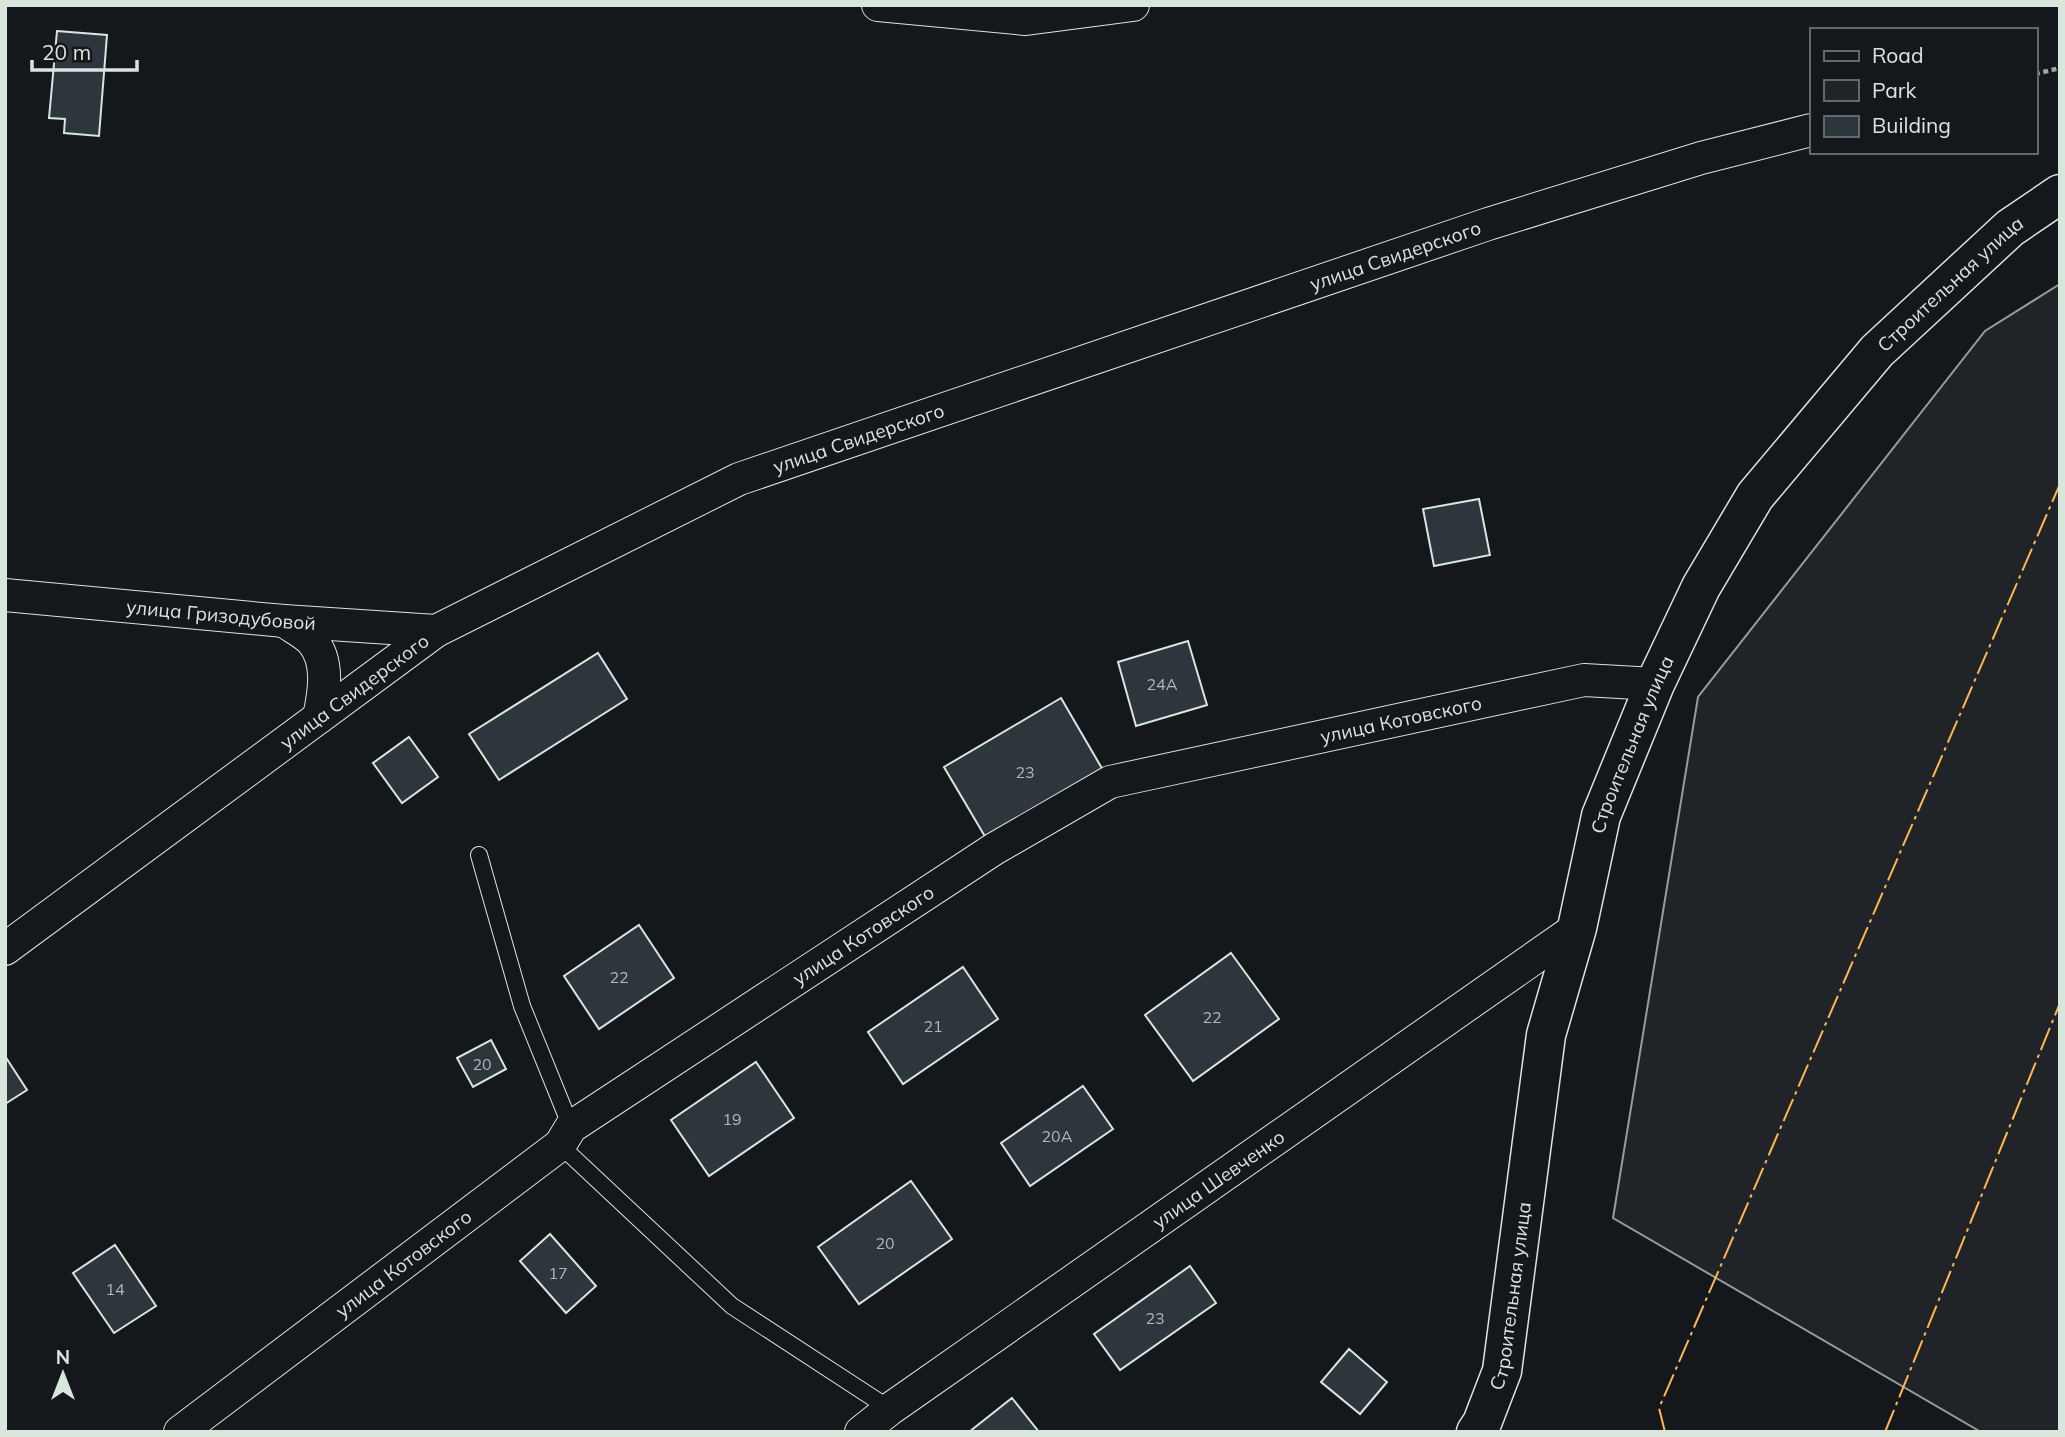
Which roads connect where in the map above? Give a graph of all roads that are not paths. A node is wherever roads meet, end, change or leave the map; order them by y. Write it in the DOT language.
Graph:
graph roads {
  1 [pos="878,5"];
  2 [pos="1133,5"];
  3 [pos="1810,130"];
  4 [pos="2060,194"];
  5 [pos="5,595"];
  6 [pos="284,621"];
  7 [pos="436,631"];
  8 [pos="1655,684"];
  9 [pos="319,718"];
  10 [pos="479,855"];
  11 [pos="1577,928"];
  12 [pos="5,948"];
  13 [pos="566,1136"];
  14 [pos="890,1409"];
  15 [pos="180,1432"];
  16 [pos="861,1432"];
  17 [pos="1476,1432"];
  1 -- 2 [label="street"];
  3 -- 7 [label="street, улица Свидерского"];
  4 -- 8 [label="main road, Строительная улица"];
  5 -- 6 [label="street, улица Гризодубовой"];
  6 -- 7 [label="street, улица Гризодубовой"];
  6 -- 9 [label="street"];
  7 -- 9 [label="street, улица Свидерского"];
  8 -- 11 [label="main road, Строительная улица"];
  8 -- 13 [label="street, улица Котовского"];
  9 -- 12 [label="street, улица Свидерского"];
  10 -- 13 [label="lane"];
  11 -- 14 [label="street, улица Шевченко"];
  11 -- 17 [label="main road, Строительная улица"];
  13 -- 14 [label="lane"];
  13 -- 15 [label="street, улица Котовского"];
  14 -- 16 [label="street, улица Шевченко"];
}
